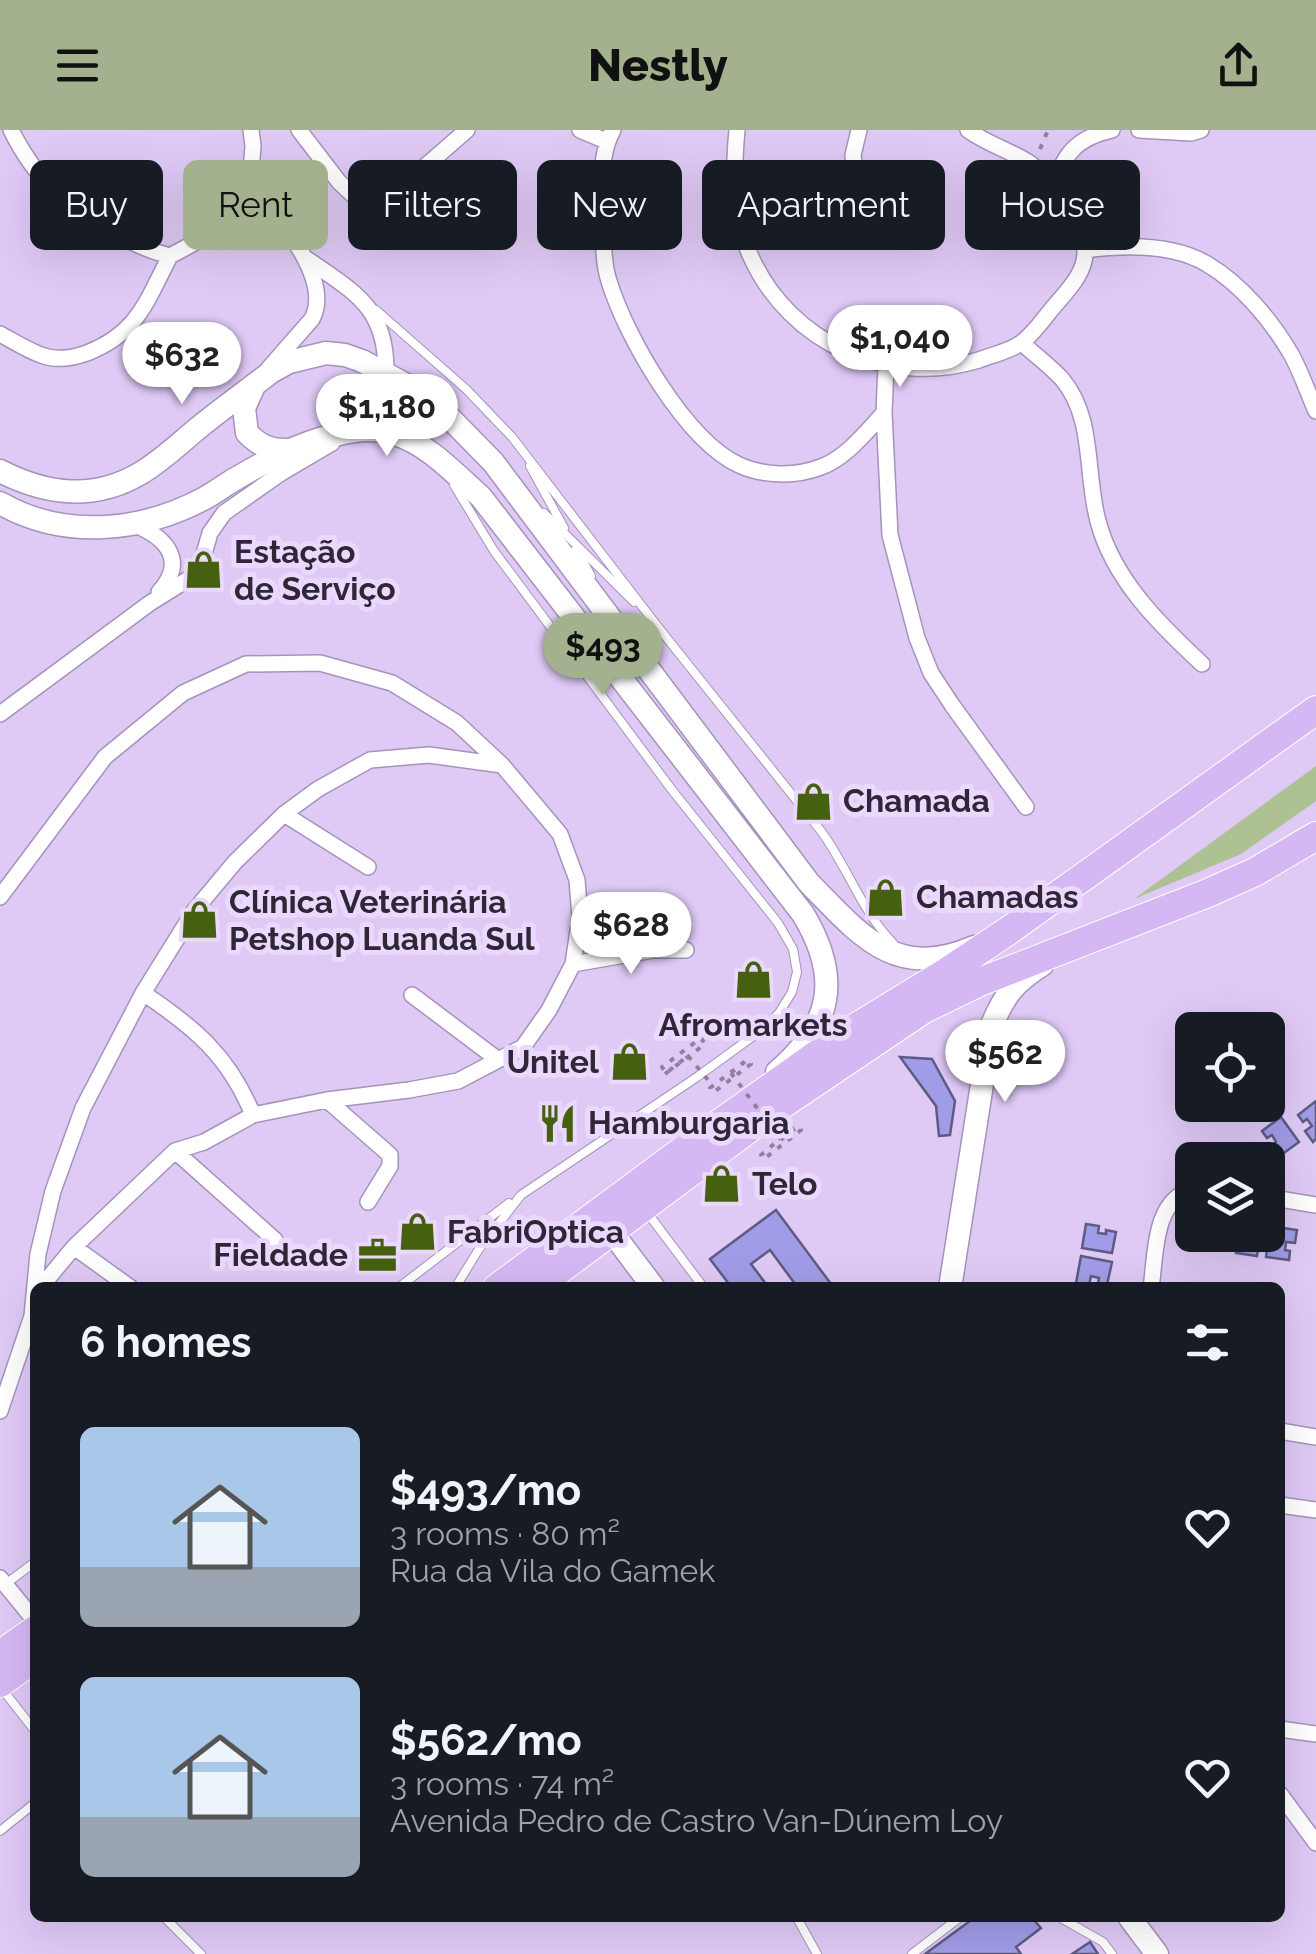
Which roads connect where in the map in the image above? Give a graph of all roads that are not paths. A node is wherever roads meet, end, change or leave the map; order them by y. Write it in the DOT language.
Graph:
graph roads {
  1 [pos="11,130"];
  2 [pos="251,130"];
  3 [pos="299,130"];
  4 [pos="468,130"];
  5 [pos="580,130"];
  6 [pos="736,130"];
  7 [pos="859,130"];
  8 [pos="968,130"];
  9 [pos="1112,130"];
  10 [pos="1139,130"];
  11 [pos="1201,130"];
  12 [pos="610,136"];
  13 [pos="252,160"];
  14 [pos="854,160"];
  15 [pos="1024,160"];
  16 [pos="1064,160"];
  17 [pos="1140,248"];
  18 [pos="183,249"];
  19 [pos="301,250"];
  20 [pos="1085,250"];
  21 [pos="170,256"];
  22 [pos="307,259"];
  23 [pos="364,300"];
  24 [pos="0,334"];
  25 [pos="1022,342"];
  26 [pos="886,366"];
  27 [pos="386,374"];
  28 [pos="255,385"];
  29 [pos="1316,412"];
  30 [pos="884,413"];
  31 [pos="355,430"];
  32 [pos="517,444"];
  33 [pos="290,450"];
  34 [pos="430,454"];
  35 [pos="493,462"];
  36 [pos="0,471"];
  37 [pos="0,503"];
  38 [pos="135,525"];
  39 [pos="570,539"];
  40 [pos="150,603"];
  41 [pos="658,626"];
  42 [pos="630,646"];
  43 [pos="1202,664"];
  44 [pos="1316,710"];
  45 [pos="0,714"];
  46 [pos="502,765"];
  47 [pos="1026,807"];
  48 [pos="284,814"];
  49 [pos="1316,836"];
  50 [pos="368,866"];
  51 [pos="0,897"];
  52 [pos="1008,931"];
  53 [pos="1091,938"];
  54 [pos="686,950"];
  55 [pos="912,958"];
  56 [pos="573,964"];
  57 [pos="143,993"];
  58 [pos="412,995"];
  59 [pos="498,1059"];
  60 [pos="753,1097"];
  61 [pos="327,1100"];
  62 [pos="253,1115"];
  63 [pos="175,1150"];
  64 [pos="521,1194"];
  65 [pos="1175,1198"];
  66 [pos="1285,1199"];
  67 [pos="368,1202"];
  68 [pos="1314,1202"];
  69 [pos="643,1207"];
  70 [pos="610,1231"];
  71 [pos="275,1240"];
  72 [pos="74,1248"];
  73 [pos="37,1282"];
  74 [pos="45,1282"];
  75 [pos="122,1282"];
  76 [pos="406,1282"];
  77 [pos="459,1282"];
  78 [pos="505,1282"];
  79 [pos="543,1282"];
  80 [pos="649,1282"];
  81 [pos="699,1282"];
  82 [pos="951,1282"];
  83 [pos="1152,1282"];
  84 [pos="30,1328"];
  85 [pos="0,1412"];
  86 [pos="1285,1433"];
  87 [pos="1316,1437"];
  88 [pos="1285,1506"];
  89 [pos="1316,1510"];
  90 [pos="30,1565"];
  91 [pos="2,1583"];
  92 [pos="30,1615"];
  93 [pos="30,1633"];
  94 [pos="0,1654"];
  95 [pos="30,1662"];
  96 [pos="0,1685"];
  97 [pos="30,1724"];
  98 [pos="1285,1729"];
  99 [pos="1316,1734"];
  100 [pos="1285,1801"];
  101 [pos="30,1807"];
  102 [pos="0,1831"];
  103 [pos="1316,1843"];
  104 [pos="169,1922"];
  105 [pos="799,1922"];
  106 [pos="954,1922"];
  107 [pos="1068,1922"];
  108 [pos="1133,1922"];
  109 [pos="201,1954"];
  110 [pos="818,1954"];
  111 [pos="912,1954"];
  112 [pos="1112,1954"];
  113 [pos="1158,1954"];
  1 -- 21 [label="street"];
  2 -- 13 [label="street"];
  3 -- 4 [label="street"];
  5 -- 12 [label="street"];
  6 -- 26 [label="street"];
  7 -- 14 [label="street"];
  8 -- 15 [label="street"];
  9 -- 16 [label="street"];
  10 -- 11 [label="street"];
  12 -- 30 [label="street"];
  17 -- 29 [label="street"];
  18 -- 21 [label="street"];
  19 -- 22 [label="street"];
  20 -- 25 [label="street"];
  21 -- 24 [label="street"];
  22 -- 23 [label="street"];
  22 -- 28 [label="street"];
  23 -- 27 [label="street"];
  23 -- 32 [label="lane"];
  25 -- 26 [label="street"];
  25 -- 43 [label="street"];
  26 -- 30 [label="street"];
  27 -- 28 [label="main road"];
  27 -- 31 [label="main road"];
  27 -- 35 [label="main road"];
  28 -- 33 [label="main road"];
  28 -- 36 [label="main road"];
  30 -- 47 [label="street"];
  31 -- 33 [label="main road"];
  31 -- 34 [label="main road"];
  31 -- 40 [label="street"];
  32 -- 39 [label="lane"];
  32 -- 41 [label="lane"];
  33 -- 38 [label="main road"];
  34 -- 60 [label="main road"];
  34 -- 64 [label="lane"];
  35 -- 39 [label="lane"];
  35 -- 42 [label="main road"];
  37 -- 38 [label="main road"];
  38 -- 40 [label="street"];
  39 -- 41 [label="lane"];
  39 -- 42 [label="lane"];
  40 -- 45 [label="street"];
  41 -- 55 [label="lane"];
  42 -- 55 [label="main road"];
  44 -- 52 [label="highway"];
  46 -- 48 [label="street"];
  46 -- 51 [label="street"];
  46 -- 56 [label="street"];
  48 -- 50 [label="street"];
  48 -- 57 [label="street"];
  49 -- 53 [label="highway"];
  52 -- 55 [label="main road"];
  52 -- 60 [label="highway"];
  53 -- 69 [label="highway"];
  53 -- 82 [label="main road"];
  54 -- 56 [label="street"];
  56 -- 59 [label="street"];
  57 -- 62 [label="street"];
  57 -- 73 [label="street"];
  58 -- 59 [label="street"];
  59 -- 61 [label="street"];
  60 -- 78 [label="highway"];
  61 -- 62 [label="street"];
  61 -- 67 [label="street"];
  62 -- 63 [label="street"];
  63 -- 71 [label="street"];
  63 -- 72 [label="street"];
  64 -- 76 [label="lane"];
  64 -- 77 [label="lane"];
  65 -- 83 [label="street"];
  66 -- 68 [label="street"];
  69 -- 70 [label="highway"];
  69 -- 81 [label="lane"];
  70 -- 79 [label="highway"];
  70 -- 80 [label="main road"];
  72 -- 74 [label="street"];
  72 -- 75 [label="street"];
  84 -- 85 [label="street"];
  86 -- 87 [label="street"];
  88 -- 89 [label="street"];
  90 -- 91 [label="lane"];
  91 -- 92 [label="street"];
  93 -- 94 [label="highway"];
  95 -- 96 [label="highway"];
  96 -- 97 [label="lane"];
  98 -- 99 [label="street"];
  100 -- 103 [label="street"];
  101 -- 102 [label="lane"];
  104 -- 109 [label="lane"];
  105 -- 110 [label="lane"];
  106 -- 111 [label="lane"];
  107 -- 112 [label="lane"];
  108 -- 113 [label="main road"];
}
